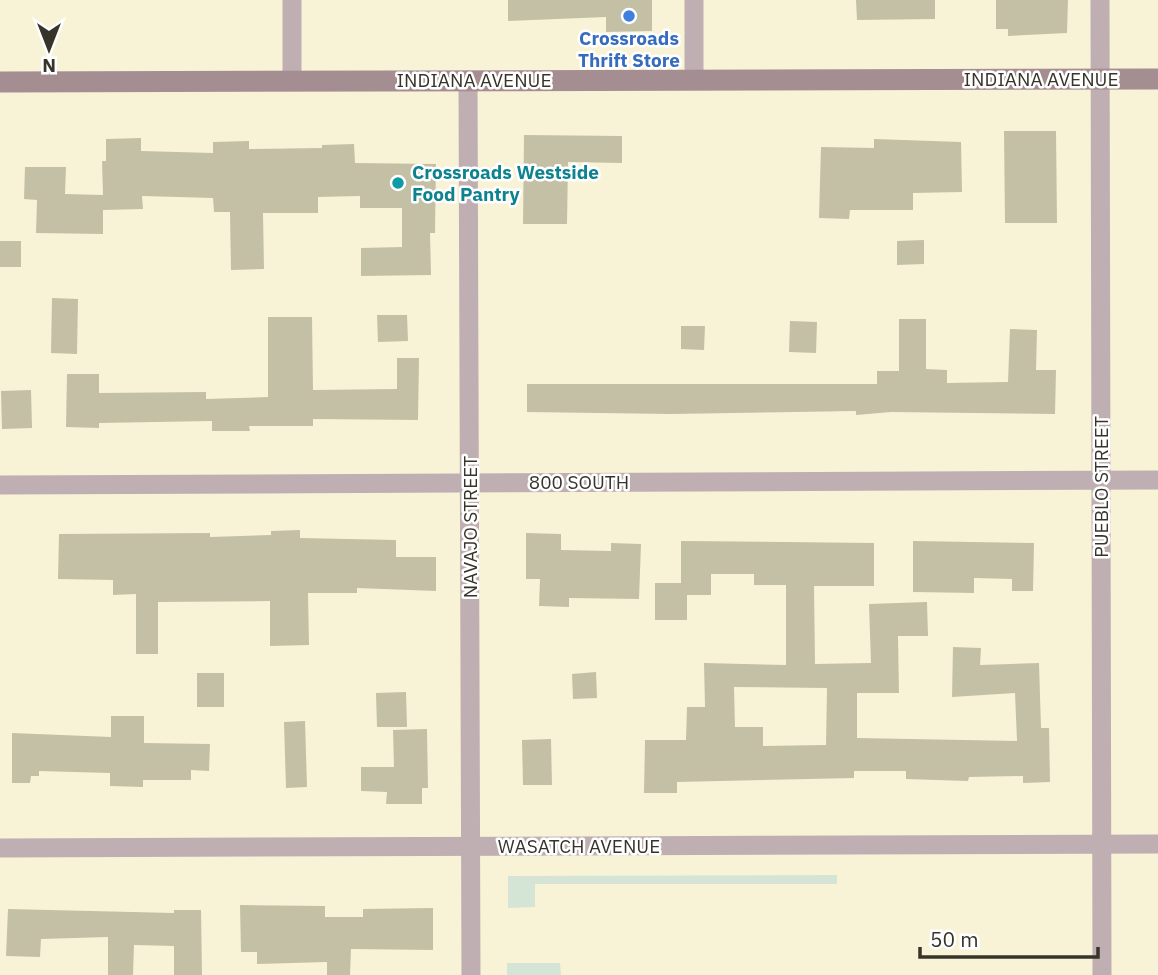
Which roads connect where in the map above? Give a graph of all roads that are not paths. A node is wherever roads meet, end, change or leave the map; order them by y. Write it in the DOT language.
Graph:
graph roads {
  1 [pos="292,0"];
  2 [pos="694,0"];
  3 [pos="1100,0"];
  4 [pos="694,79"];
  5 [pos="1100,79"];
  6 [pos="1158,79"];
  7 [pos="468,80"];
  8 [pos="292,81"];
  9 [pos="0,82"];
  10 [pos="1158,480"];
  11 [pos="1101,481"];
  12 [pos="470,483"];
  13 [pos="0,485"];
  14 [pos="1102,844"];
  15 [pos="1158,844"];
  16 [pos="471,846"];
  17 [pos="0,848"];
  18 [pos="471,975"];
  19 [pos="1102,975"];
  1 -- 8 [label="street"];
  2 -- 4 [label="street"];
  3 -- 5 [label="street, PUEBLO STREET"];
  4 -- 5 [label="street, INDIANA AVENUE"];
  4 -- 7 [label="street, INDIANA AVENUE"];
  5 -- 6 [label="street, INDIANA AVENUE"];
  5 -- 11 [label="street, PUEBLO STREET"];
  7 -- 8 [label="street, INDIANA AVENUE"];
  7 -- 12 [label="street, NAVAJO STREET"];
  8 -- 9 [label="street, INDIANA AVENUE"];
  10 -- 11 [label="street, 800 SOUTH"];
  11 -- 12 [label="street, 800 SOUTH"];
  11 -- 14 [label="street, PUEBLO STREET"];
  12 -- 13 [label="street, 800 SOUTH"];
  12 -- 16 [label="street, NAVAJO STREET"];
  14 -- 15 [label="street, WASATCH AVENUE"];
  14 -- 16 [label="street, WASATCH AVENUE"];
  14 -- 19 [label="street, PUEBLO STREET"];
  16 -- 17 [label="street, WASATCH AVENUE"];
  16 -- 18 [label="street, NAVAJO STREET"];
}
